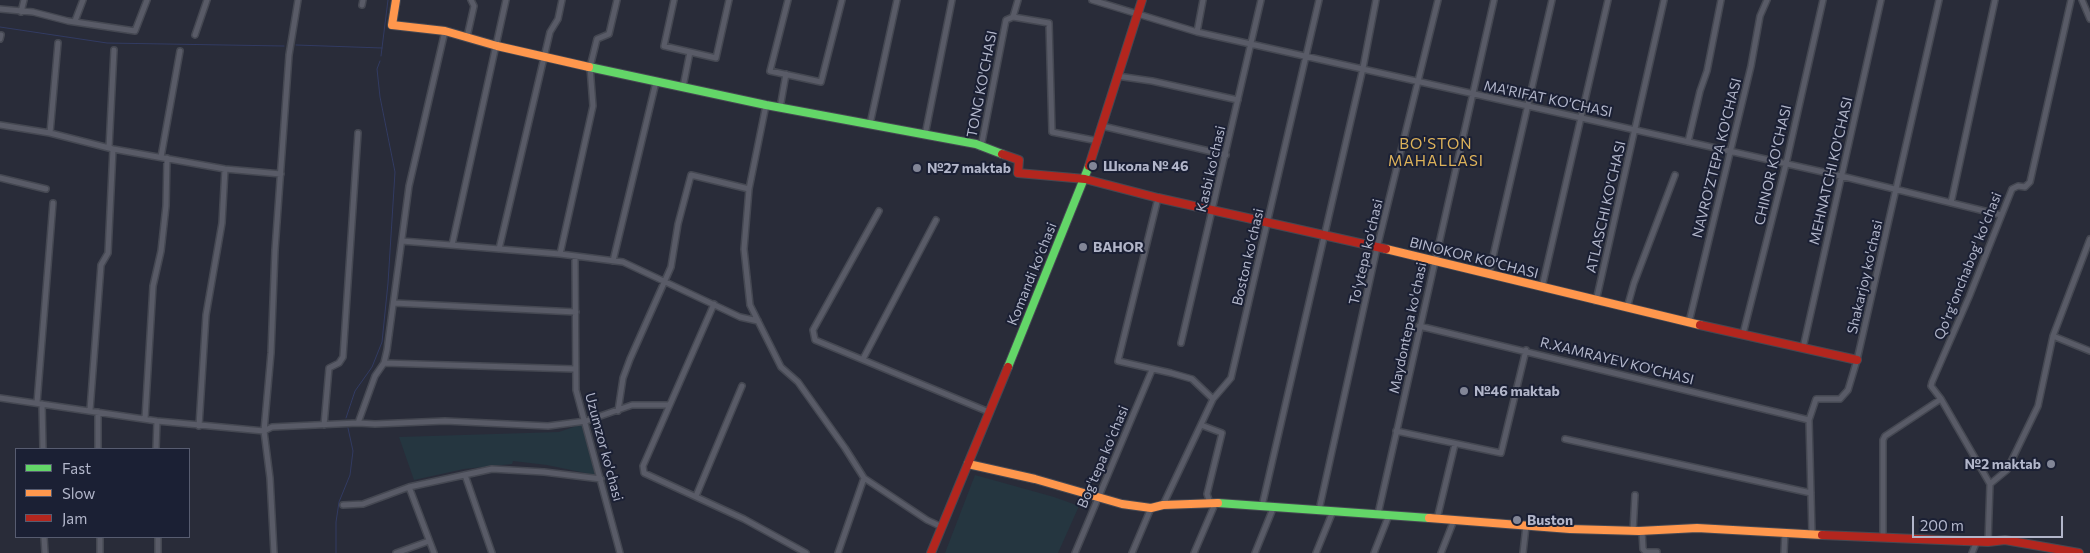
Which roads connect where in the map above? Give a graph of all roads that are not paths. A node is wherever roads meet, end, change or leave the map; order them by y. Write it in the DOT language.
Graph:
graph roads {
  1 [pos="24,0"];
  2 [pos="83,0"];
  3 [pos="147,0"];
  4 [pos="208,0"];
  5 [pos="298,0"];
  6 [pos="396,0"];
  7 [pos="470,0"];
  8 [pos="506,0"];
  9 [pos="562,0"];
  10 [pos="616,0"];
  11 [pos="674,0"];
  12 [pos="729,0"];
  13 [pos="788,0"];
  14 [pos="842,0"];
  15 [pos="897,0"];
  16 [pos="952,0"];
  17 [pos="1018,0"];
  18 [pos="1092,0"];
  19 [pos="1142,0"];
  20 [pos="1203,0"];
  21 [pos="1261,0"];
  22 [pos="1319,0"];
  23 [pos="1376,0"];
  24 [pos="1438,0"];
  25 [pos="1494,0"];
  26 [pos="1552,0"];
  27 [pos="1608,0"];
  28 [pos="1664,0"];
  29 [pos="1721,0"];
  30 [pos="1767,0"];
  31 [pos="1823,0"];
  32 [pos="1881,0"];
  33 [pos="1940,0"];
  34 [pos="1995,0"];
  35 [pos="2071,0"];
  36 [pos="2082,0"];
  37 [pos="0,9"];
  38 [pos="21,12"];
  39 [pos="1136,14"];
  40 [pos="1013,17"];
  41 [pos="2090,19"];
  42 [pos="75,21"];
  43 [pos="445,31"];
  44 [pos="1197,32"];
  45 [pos="195,35"];
  46 [pos="467,37"];
  47 [pos="58,42"];
  48 [pos="1252,44"];
  49 [pos="497,46"];
  50 [pos="114,50"];
  51 [pos="180,52"];
  52 [pos="690,52"];
  53 [pos="545,56"];
  54 [pos="1306,56"];
  55 [pos="590,68"];
  56 [pos="1363,68"];
  57 [pos="786,74"];
  58 [pos="1117,76"];
  59 [pos="1419,81"];
  60 [pos="656,82"];
  61 [pos="683,88"];
  62 [pos="1473,95"];
  63 [pos="1238,100"];
  64 [pos="766,105"];
  65 [pos="1528,106"];
  66 [pos="780,108"];
  67 [pos="1580,118"];
  68 [pos="0,124"];
  69 [pos="870,124"];
  70 [pos="1102,126"];
  71 [pos="1634,130"];
  72 [pos="50,132"];
  73 [pos="358,133"];
  74 [pos="925,135"];
  75 [pos="1098,141"];
  76 [pos="1688,142"];
  77 [pos="981,147"];
  78 [pos="111,148"];
  79 [pos="1730,152"];
  80 [pos="1226,155"];
  81 [pos="164,158"];
  82 [pos="1786,164"];
  83 [pos="225,169"];
  84 [pos="281,174"];
  85 [pos="1675,175"];
  86 [pos="1841,176"];
  87 [pos="0,178"];
  88 [pos="1085,179"];
  89 [pos="46,189"];
  90 [pos="749,189"];
  91 [pos="1896,189"];
  92 [pos="1158,198"];
  93 [pos="1951,202"];
  94 [pos="53,203"];
  95 [pos="1213,210"];
  96 [pos="879,211"];
  97 [pos="2001,215"];
  98 [pos="936,220"];
  99 [pos="1268,223"];
  100 [pos="1323,236"];
  101 [pos="2090,239"];
  102 [pos="402,241"];
  103 [pos="452,245"];
  104 [pos="499,248"];
  105 [pos="1378,248"];
  106 [pos="560,254"];
  107 [pos="575,256"];
  108 [pos="1434,260"];
  109 [pos="613,261"];
  110 [pos="1489,274"];
  111 [pos="666,282"];
  112 [pos="1542,287"];
  113 [pos="1596,301"];
  114 [pos="394,303"];
  115 [pos="714,304"];
  116 [pos="1627,308"];
  117 [pos="576,312"];
  118 [pos="758,321"];
  119 [pos="1689,322"];
  120 [pos="1420,326"];
  121 [pos="1743,334"];
  122 [pos="2053,336"];
  123 [pos="1181,343"];
  124 [pos="1803,348"];
  125 [pos="1526,350"];
  126 [pos="2090,351"];
  127 [pos="862,359"];
  128 [pos="1858,360"];
  129 [pos="384,363"];
  130 [pos="575,369"];
  131 [pos="1152,370"];
  132 [pos="742,386"];
  133 [pos="0,398"];
  134 [pos="1213,399"];
  135 [pos="1941,399"];
  136 [pos="39,404"];
  137 [pos="668,406"];
  138 [pos="90,410"];
  139 [pos="98,412"];
  140 [pos="618,412"];
  141 [pos="989,412"];
  142 [pos="144,420"];
  143 [pos="1809,420"];
  144 [pos="157,421"];
  145 [pos="586,421"];
  146 [pos="358,423"];
  147 [pos="324,425"];
  148 [pos="1201,425"];
  149 [pos="199,426"];
  150 [pos="264,431"];
  151 [pos="1396,431"];
  152 [pos="1565,439"];
  153 [pos="1455,444"];
  154 [pos="42,448"];
  155 [pos="98,448"];
  156 [pos="156,448"];
  157 [pos="968,464"];
  158 [pos="465,475"];
  159 [pos="864,478"];
  160 [pos="601,480"];
  161 [pos="1990,484"];
  162 [pos="409,487"];
  163 [pos="1811,493"];
  164 [pos="1634,495"];
  165 [pos="696,496"];
  166 [pos="1099,497"];
  167 [pos="1212,503"];
  168 [pos="343,505"];
  169 [pos="1163,505"];
  170 [pos="1262,506"];
  171 [pos="1274,506"];
  172 [pos="1151,508"];
  173 [pos="1319,510"];
  174 [pos="1333,511"];
  175 [pos="1378,514"];
  176 [pos="1389,515"];
  177 [pos="1436,519"];
  178 [pos="1454,520"];
  179 [pos="1526,526"];
  180 [pos="942,527"];
  181 [pos="1633,531"];
  182 [pos="1642,531"];
  183 [pos="1785,532"];
  184 [pos="1812,534"];
  185 [pos="44,538"];
  186 [pos="100,538"];
  187 [pos="158,538"];
  188 [pos="1883,538"];
  189 [pos="429,541"];
  190 [pos="1977,541"];
  191 [pos="1988,542"];
  192 [pos="1658,552"];
  193 [pos="2070,552"];
  194 [pos="45,553"];
  195 [pos="100,553"];
  196 [pos="158,553"];
  197 [pos="274,553"];
  198 [pos="396,553"];
  199 [pos="434,553"];
  200 [pos="492,553"];
  201 [pos="620,553"];
  202 [pos="806,553"];
  203 [pos="838,553"];
  204 [pos="931,553"];
  205 [pos="1075,553"];
  206 [pos="1132,553"];
  207 [pos="1194,553"];
  208 [pos="1255,553"];
  209 [pos="1316,553"];
  210 [pos="1374,553"];
  211 [pos="1441,553"];
  212 [pos="1523,553"];
  213 [pos="1784,553"];
  214 [pos="1972,553"];
  215 [pos="2079,553"];
  1 -- 38 [label="street"];
  2 -- 42 [label="street"];
  3 -- 42 [label="street"];
  4 -- 45 [label="street"];
  5 -- 84 [label="street"];
  6 -- 43 [label="street"];
  7 -- 46 [label="street"];
  8 -- 49 [label="street"];
  9 -- 53 [label="street"];
  10 -- 55 [label="street"];
  11 -- 52 [label="street"];
  12 -- 52 [label="street"];
  13 -- 57 [label="street"];
  14 -- 57 [label="street"];
  15 -- 69 [label="street"];
  16 -- 74 [label="street"];
  17 -- 40 [label="street, TONG KO'CHASI"];
  18 -- 39 [label="street, MA'RIFAT KO'CHASI"];
  19 -- 39 [label="street, Komandi ko‘chasi"];
  20 -- 44 [label="street"];
  21 -- 48 [label="street, Kasbi ko'chasi"];
  22 -- 54 [label="street, Boston ko'chasi"];
  23 -- 56 [label="street"];
  24 -- 59 [label="street, To'ytepa ko'chasi"];
  25 -- 62 [label="street, Maydontepa ko'chasi"];
  26 -- 65 [label="street"];
  27 -- 67 [label="street"];
  28 -- 71 [label="street, ATLASCHI KO'CHASI"];
  29 -- 76 [label="street"];
  30 -- 79 [label="street, NAVRO'ZTEPA KO'CHASI"];
  31 -- 82 [label="street, CHINOR KO'CHASI"];
  32 -- 86 [label="street, MEHNATCHI KO'CHASI"];
  33 -- 91 [label="street, Shakarjoy ko'chasi"];
  34 -- 93 [label="street"];
  35 -- 97 [label="street, Qo'rg'onchabog' ko'chasi"];
  36 -- 41 [label="street"];
  37 -- 38 [label="street"];
  38 -- 42 [label="street"];
  39 -- 44 [label="street, MA'RIFAT KO'CHASI"];
  39 -- 58 [label="street, Komandi ko‘chasi"];
  40 -- 75 [label="street"];
  40 -- 77 [label="street, TONG KO'CHASI"];
  43 -- 46 [label="street"];
  43 -- 102 [label="street"];
  44 -- 48 [label="street, MA'RIFAT KO'CHASI"];
  46 -- 49 [label="street"];
  47 -- 72 [label="street"];
  48 -- 54 [label="street, MA'RIFAT KO'CHASI"];
  48 -- 63 [label="street, Kasbi ko'chasi"];
  49 -- 53 [label="street"];
  49 -- 103 [label="street"];
  50 -- 78 [label="street"];
  51 -- 81 [label="street"];
  52 -- 61 [label="street"];
  53 -- 55 [label="street"];
  53 -- 104 [label="street"];
  54 -- 56 [label="street, MA'RIFAT KO'CHASI"];
  54 -- 99 [label="street, Boston ko'chasi"];
  55 -- 60 [label="street"];
  55 -- 106 [label="street"];
  56 -- 59 [label="street, MA'RIFAT KO'CHASI"];
  56 -- 100 [label="street"];
  57 -- 66 [label="street"];
  58 -- 63 [label="street"];
  58 -- 70 [label="street, Komandi ko‘chasi"];
  59 -- 62 [label="street, MA'RIFAT KO'CHASI"];
  59 -- 105 [label="street, To'ytepa ko'chasi"];
  60 -- 61 [label="street"];
  60 -- 109 [label="street"];
  61 -- 64 [label="street"];
  62 -- 65 [label="street, MA'RIFAT KO'CHASI"];
  62 -- 108 [label="street, Maydontepa ko'chasi"];
  63 -- 80 [label="street, Kasbi ko'chasi"];
  64 -- 66 [label="street"];
  64 -- 90 [label="street"];
  65 -- 67 [label="street, MA'RIFAT KO'CHASI"];
  65 -- 110 [label="street"];
  66 -- 69 [label="street"];
  67 -- 71 [label="street, MA'RIFAT KO'CHASI"];
  67 -- 112 [label="street"];
  68 -- 72 [label="street"];
  69 -- 74 [label="street"];
  70 -- 75 [label="street, Komandi ko‘chasi"];
  70 -- 80 [label="street"];
  71 -- 76 [label="street, MA'RIFAT KO'CHASI"];
  71 -- 113 [label="street, ATLASCHI KO'CHASI"];
  72 -- 78 [label="street"];
  73 -- 147 [label="street"];
  74 -- 77 [label="street"];
  75 -- 88 [label="street, Komandi ko‘chasi"];
  76 -- 79 [label="street, MA'RIFAT KO'CHASI"];
  77 -- 88 [label="street, BINOKOR KO'CHASI"];
  78 -- 81 [label="street"];
  78 -- 138 [label="street"];
  79 -- 82 [label="street, MA'RIFAT KO'CHASI"];
  79 -- 119 [label="street, NAVRO'ZTEPA KO'CHASI"];
  80 -- 95 [label="street, Kasbi ko'chasi"];
  81 -- 83 [label="street"];
  81 -- 142 [label="street"];
  82 -- 86 [label="street, MA'RIFAT KO'CHASI"];
  82 -- 121 [label="street, CHINOR KO'CHASI"];
  83 -- 84 [label="street"];
  83 -- 149 [label="street"];
  84 -- 150 [label="street"];
  85 -- 116 [label="street"];
  86 -- 91 [label="street, MA'RIFAT KO'CHASI"];
  86 -- 124 [label="street, MEHNATCHI KO'CHASI"];
  87 -- 89 [label="street"];
  88 -- 92 [label="street, BINOKOR KO'CHASI"];
  88 -- 141 [label="street, Komandi ko‘chasi"];
  90 -- 111 [label="street"];
  90 -- 118 [label="street"];
  91 -- 93 [label="street, MA'RIFAT KO'CHASI"];
  91 -- 128 [label="street, Shakarjoy ko'chasi"];
  92 -- 95 [label="street, BINOKOR KO'CHASI"];
  92 -- 131 [label="street"];
  93 -- 97 [label="street, MA'RIFAT KO'CHASI"];
  94 -- 136 [label="street"];
  95 -- 99 [label="street, BINOKOR KO'CHASI"];
  95 -- 123 [label="street, Kasbi ko'chasi"];
  96 -- 127 [label="street"];
  97 -- 135 [label="street, Qo'rg'onchabog' ko'chasi"];
  98 -- 127 [label="street"];
  99 -- 100 [label="street, BINOKOR KO'CHASI"];
  99 -- 134 [label="street, Boston ko'chasi"];
  100 -- 105 [label="street, BINOKOR KO'CHASI"];
  100 -- 170 [label="street"];
  101 -- 122 [label="street"];
  102 -- 103 [label="street"];
  102 -- 114 [label="street"];
  103 -- 104 [label="street"];
  104 -- 106 [label="street"];
  105 -- 108 [label="street, BINOKOR KO'CHASI"];
  105 -- 173 [label="street, To'ytepa ko'chasi"];
  106 -- 107 [label="street"];
  107 -- 109 [label="street"];
  107 -- 117 [label="street, Uzumzor ko'chasi"];
  108 -- 110 [label="street, BINOKOR KO'CHASI"];
  108 -- 120 [label="street, Maydontepa ko'chasi"];
  109 -- 111 [label="street"];
  110 -- 112 [label="street, BINOKOR KO'CHASI"];
  111 -- 115 [label="street"];
  111 -- 140 [label="street"];
  112 -- 113 [label="street, BINOKOR KO'CHASI"];
  113 -- 116 [label="street, BINOKOR KO'CHASI"];
  114 -- 117 [label="street"];
  114 -- 129 [label="street"];
  115 -- 118 [label="street"];
  115 -- 137 [label="street"];
  116 -- 119 [label="street, BINOKOR KO'CHASI"];
  117 -- 130 [label="street, Uzumzor ko'chasi"];
  118 -- 159 [label="street"];
  119 -- 121 [label="street, BINOKOR KO'CHASI"];
  120 -- 125 [label="street, R.XAMRAYEV KO'CHASI"];
  120 -- 151 [label="street, Maydontepa ko'chasi"];
  121 -- 124 [label="street, BINOKOR KO'CHASI"];
  122 -- 126 [label="street"];
  122 -- 161 [label="street"];
  124 -- 128 [label="street, BINOKOR KO'CHASI"];
  125 -- 143 [label="street, R.XAMRAYEV KO'CHASI"];
  125 -- 153 [label="street"];
  127 -- 141 [label="street"];
  128 -- 143 [label="street, Shakarjoy ko'chasi"];
  129 -- 130 [label="street"];
  129 -- 146 [label="street"];
  130 -- 145 [label="street, Uzumzor ko'chasi"];
  131 -- 134 [label="street"];
  131 -- 166 [label="street, Bog'tepa ko'chasi"];
  132 -- 165 [label="street"];
  133 -- 136 [label="street"];
  134 -- 148 [label="street, Boston ko'chasi"];
  135 -- 161 [label="street, Qo'rg'onchabog' ko'chasi"];
  135 -- 188 [label="street"];
  136 -- 138 [label="street"];
  136 -- 154 [label="street"];
  137 -- 140 [label="street"];
  137 -- 165 [label="street"];
  138 -- 139 [label="street"];
  139 -- 142 [label="street"];
  139 -- 155 [label="street"];
  140 -- 145 [label="street"];
  141 -- 157 [label="street, Komandi ko‘chasi"];
  142 -- 144 [label="street"];
  143 -- 163 [label="street, Shakarjoy ko'chasi"];
  144 -- 149 [label="street"];
  144 -- 156 [label="street"];
  145 -- 146 [label="street"];
  145 -- 160 [label="street, Uzumzor ko'chasi"];
  146 -- 147 [label="street"];
  147 -- 150 [label="street"];
  148 -- 167 [label="street"];
  148 -- 169 [label="street, Boston ko'chasi"];
  149 -- 150 [label="street"];
  150 -- 197 [label="street"];
  151 -- 153 [label="street"];
  151 -- 175 [label="street, Maydontepa ko'chasi"];
  152 -- 163 [label="street"];
  153 -- 177 [label="street"];
  157 -- 166 [label="street"];
  157 -- 180 [label="street, Komandi ko‘chasi"];
  158 -- 160 [label="street"];
  158 -- 162 [label="street"];
  158 -- 200 [label="street"];
  159 -- 180 [label="street"];
  159 -- 203 [label="street"];
  160 -- 201 [label="street, Uzumzor ko'chasi"];
  161 -- 191 [label="street"];
  162 -- 168 [label="street"];
  162 -- 189 [label="street"];
  163 -- 184 [label="street, Shakarjoy ko'chasi"];
  164 -- 181 [label="street"];
  165 -- 202 [label="street"];
  166 -- 172 [label="street"];
  166 -- 205 [label="street, Bog'tepa ko'chasi"];
  167 -- 169 [label="street"];
  167 -- 170 [label="street"];
  167 -- 207 [label="street"];
  169 -- 172 [label="street"];
  170 -- 171 [label="street"];
  171 -- 173 [label="street"];
  171 -- 208 [label="street"];
  172 -- 206 [label="street"];
  173 -- 174 [label="street"];
  174 -- 175 [label="street"];
  174 -- 209 [label="street"];
  175 -- 176 [label="street"];
  176 -- 177 [label="street"];
  176 -- 210 [label="street"];
  177 -- 178 [label="street"];
  178 -- 179 [label="street"];
  178 -- 211 [label="street"];
  179 -- 181 [label="street"];
  179 -- 212 [label="street"];
  180 -- 204 [label="street, Komandi ko‘chasi"];
  181 -- 182 [label="street"];
  182 -- 183 [label="street"];
  182 -- 192 [label="street"];
  183 -- 184 [label="street"];
  183 -- 213 [label="street"];
  184 -- 188 [label="street"];
  185 -- 194 [label="street"];
  186 -- 195 [label="street"];
  187 -- 196 [label="street"];
  188 -- 190 [label="street"];
  189 -- 198 [label="street"];
  189 -- 199 [label="street"];
  190 -- 191 [label="street"];
  190 -- 214 [label="street"];
  191 -- 193 [label="street"];
  193 -- 215 [label="street"];
}
